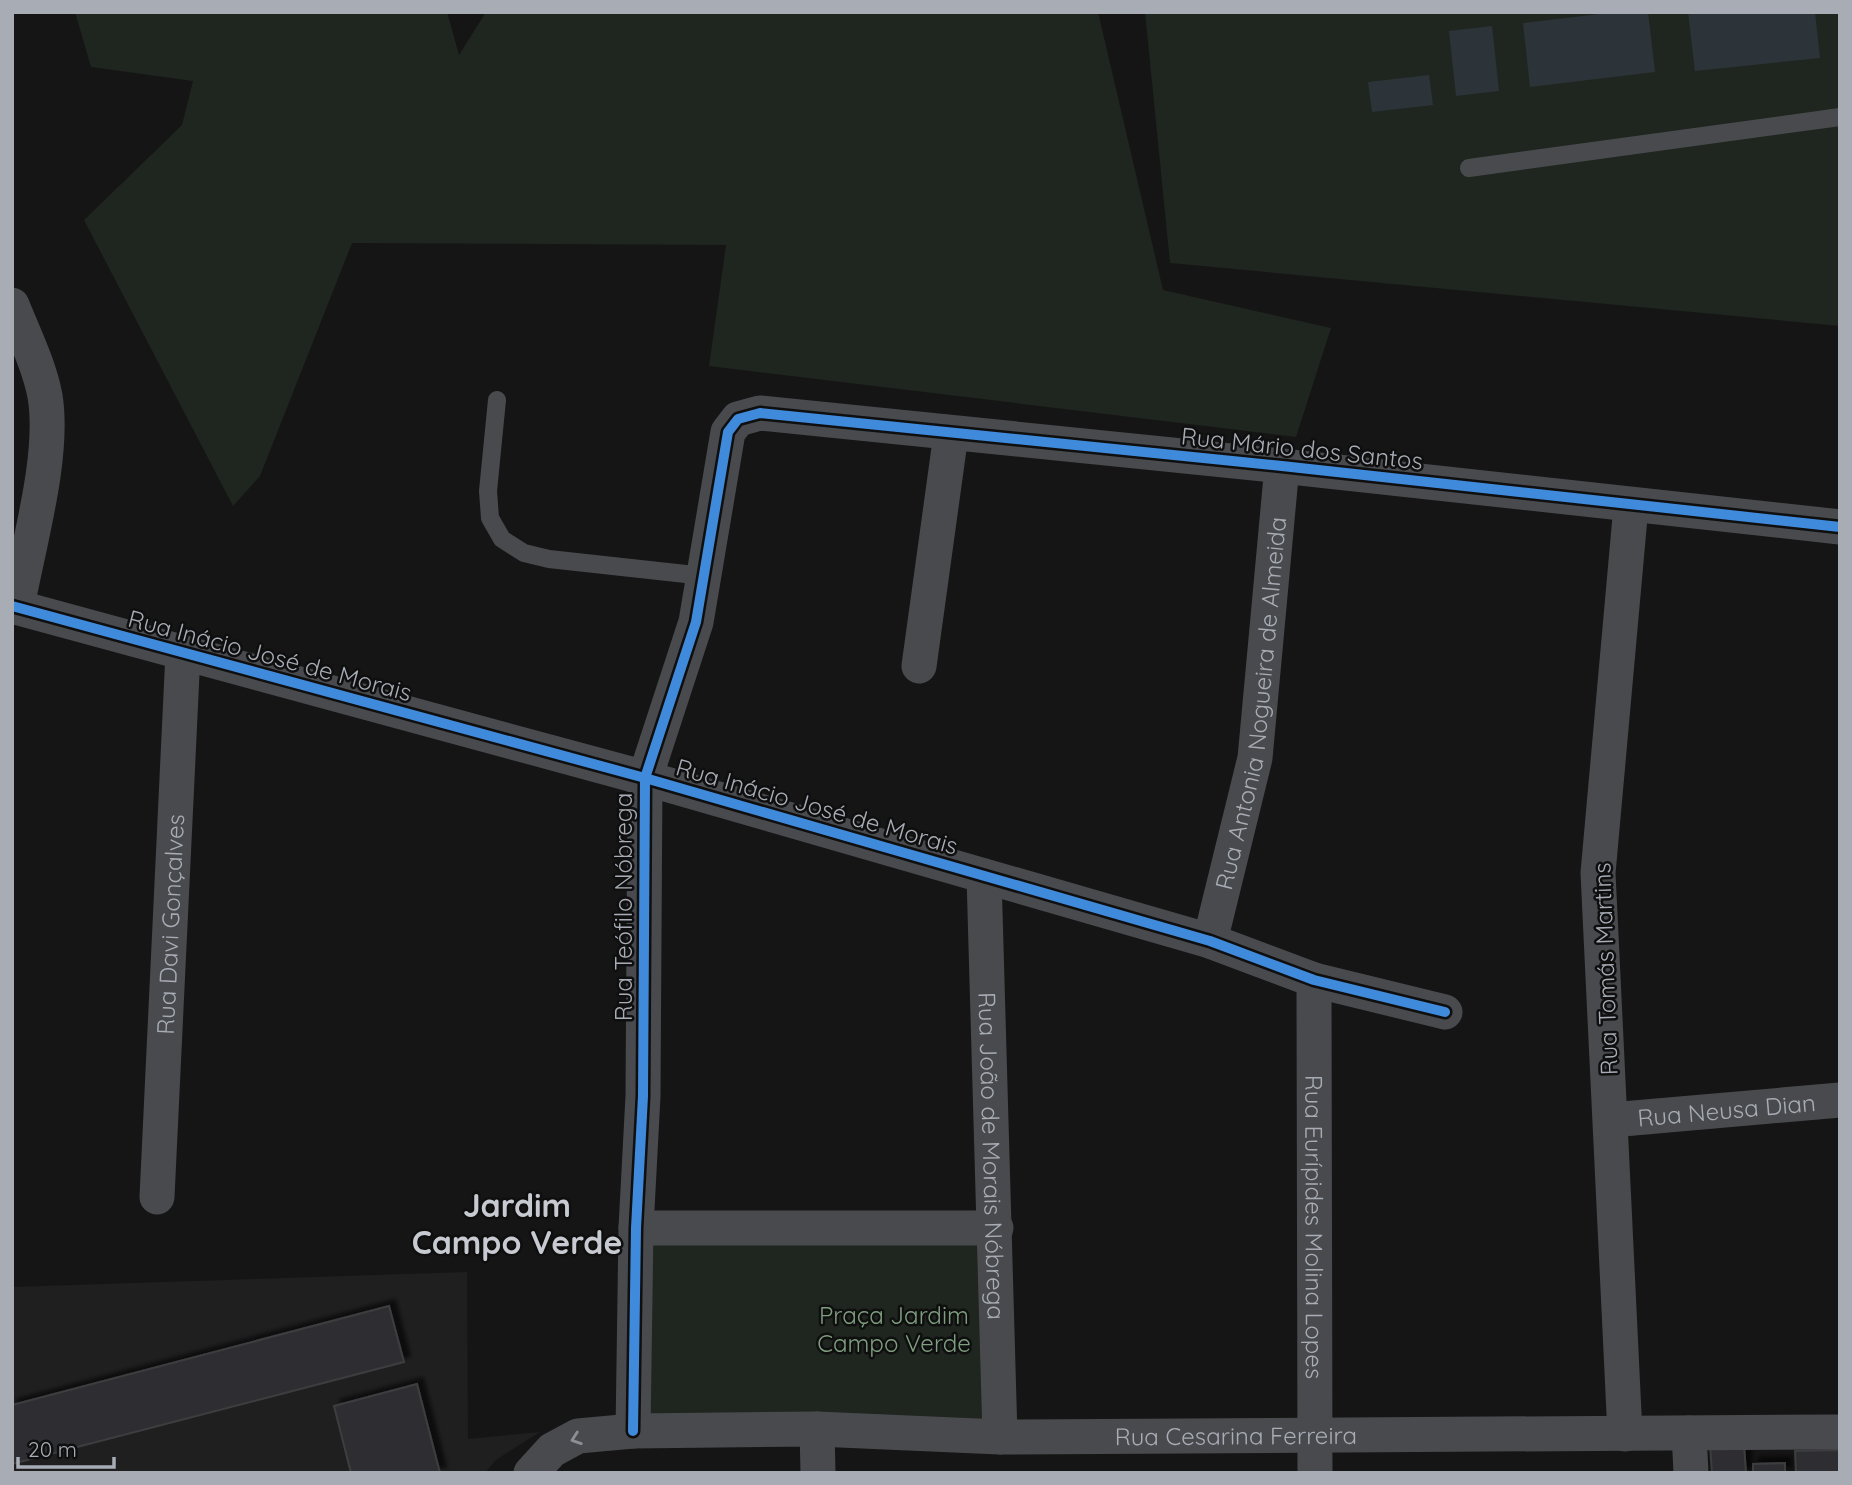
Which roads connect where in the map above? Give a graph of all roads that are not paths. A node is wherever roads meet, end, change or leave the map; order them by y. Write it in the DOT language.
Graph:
graph roads {
  1 [pos="1840,117"];
  2 [pos="1469,168"];
  3 [pos="12,306"];
  4 [pos="497,400"];
  5 [pos="760,413"];
  6 [pos="951,434"];
  7 [pos="1282,466"];
  8 [pos="1631,506"];
  9 [pos="1840,527"];
  10 [pos="704,576"];
  11 [pos="15,607"];
  12 [pos="183,653"];
  13 [pos="919,666"];
  14 [pos="645,778"];
  15 [pos="984,876"];
  16 [pos="1210,941"];
  17 [pos="1314,980"];
  18 [pos="1445,1012"];
  19 [pos="1840,1100"];
  20 [pos="1611,1120"];
  21 [pos="157,1197"];
  22 [pos="996,1227"];
  23 [pos="636,1228"];
  24 [pos="817,1429"];
  25 [pos="633,1431"];
  26 [pos="1840,1432"];
  27 [pos="1314,1433"];
  28 [pos="1689,1433"];
  29 [pos="1625,1434"];
  30 [pos="1000,1437"];
  31 [pos="531,1473"];
  32 [pos="818,1473"];
  33 [pos="1315,1473"];
  34 [pos="1690,1473"];
  1 -- 2 [label="lane"];
  3 -- 11 [label="street"];
  4 -- 10 [label="lane"];
  5 -- 6 [label="street, Rua Mário dos Santos"];
  5 -- 10 [label="street, Rua Teófilo Nóbrega"];
  6 -- 7 [label="street, Rua Mário dos Santos"];
  6 -- 13 [label="street"];
  7 -- 8 [label="street, Rua Mário dos Santos"];
  7 -- 16 [label="street, Rua Antonia Nogueira de Almeida"];
  8 -- 9 [label="street, Rua Mário dos Santos"];
  8 -- 20 [label="street, Rua Tomás Martins"];
  10 -- 14 [label="street, Rua Teófilo Nóbrega"];
  11 -- 12 [label="street, Rua Inácio José de Morais"];
  12 -- 14 [label="street, Rua Inácio José de Morais"];
  12 -- 21 [label="street, Rua Davi Gonçalves"];
  14 -- 15 [label="street, Rua Inácio José de Morais"];
  14 -- 23 [label="street, Rua Teófilo Nóbrega"];
  15 -- 16 [label="street, Rua Inácio José de Morais"];
  15 -- 22 [label="street, Rua João de Morais Nóbrega"];
  16 -- 17 [label="street, Rua Inácio José de Morais"];
  17 -- 18 [label="street, Rua Inácio José de Morais"];
  17 -- 27 [label="street, Rua Eurípides Molina Lopes"];
  19 -- 20 [label="street, Rua Neusa Dian"];
  20 -- 29 [label="street, Rua Tomás Martins"];
  22 -- 23 [label="street"];
  22 -- 30 [label="street, Rua João de Morais Nóbrega"];
  23 -- 25 [label="street, Rua Teófilo Nóbrega"];
  24 -- 25 [label="street, Rua Cesarina Ferreira"];
  24 -- 30 [label="street, Rua Cesarina Ferreira"];
  24 -- 32 [label="street"];
  25 -- 31 [label="street, Rua Cesarina Ferreira, one-way"];
  26 -- 28 [label="street, Rua Cesarina Ferreira"];
  27 -- 29 [label="street, Rua Cesarina Ferreira"];
  27 -- 30 [label="street, Rua Cesarina Ferreira"];
  27 -- 33 [label="street, Rua Eurípides Molina Lopes"];
  28 -- 29 [label="street, Rua Cesarina Ferreira"];
  28 -- 34 [label="street"];
}
